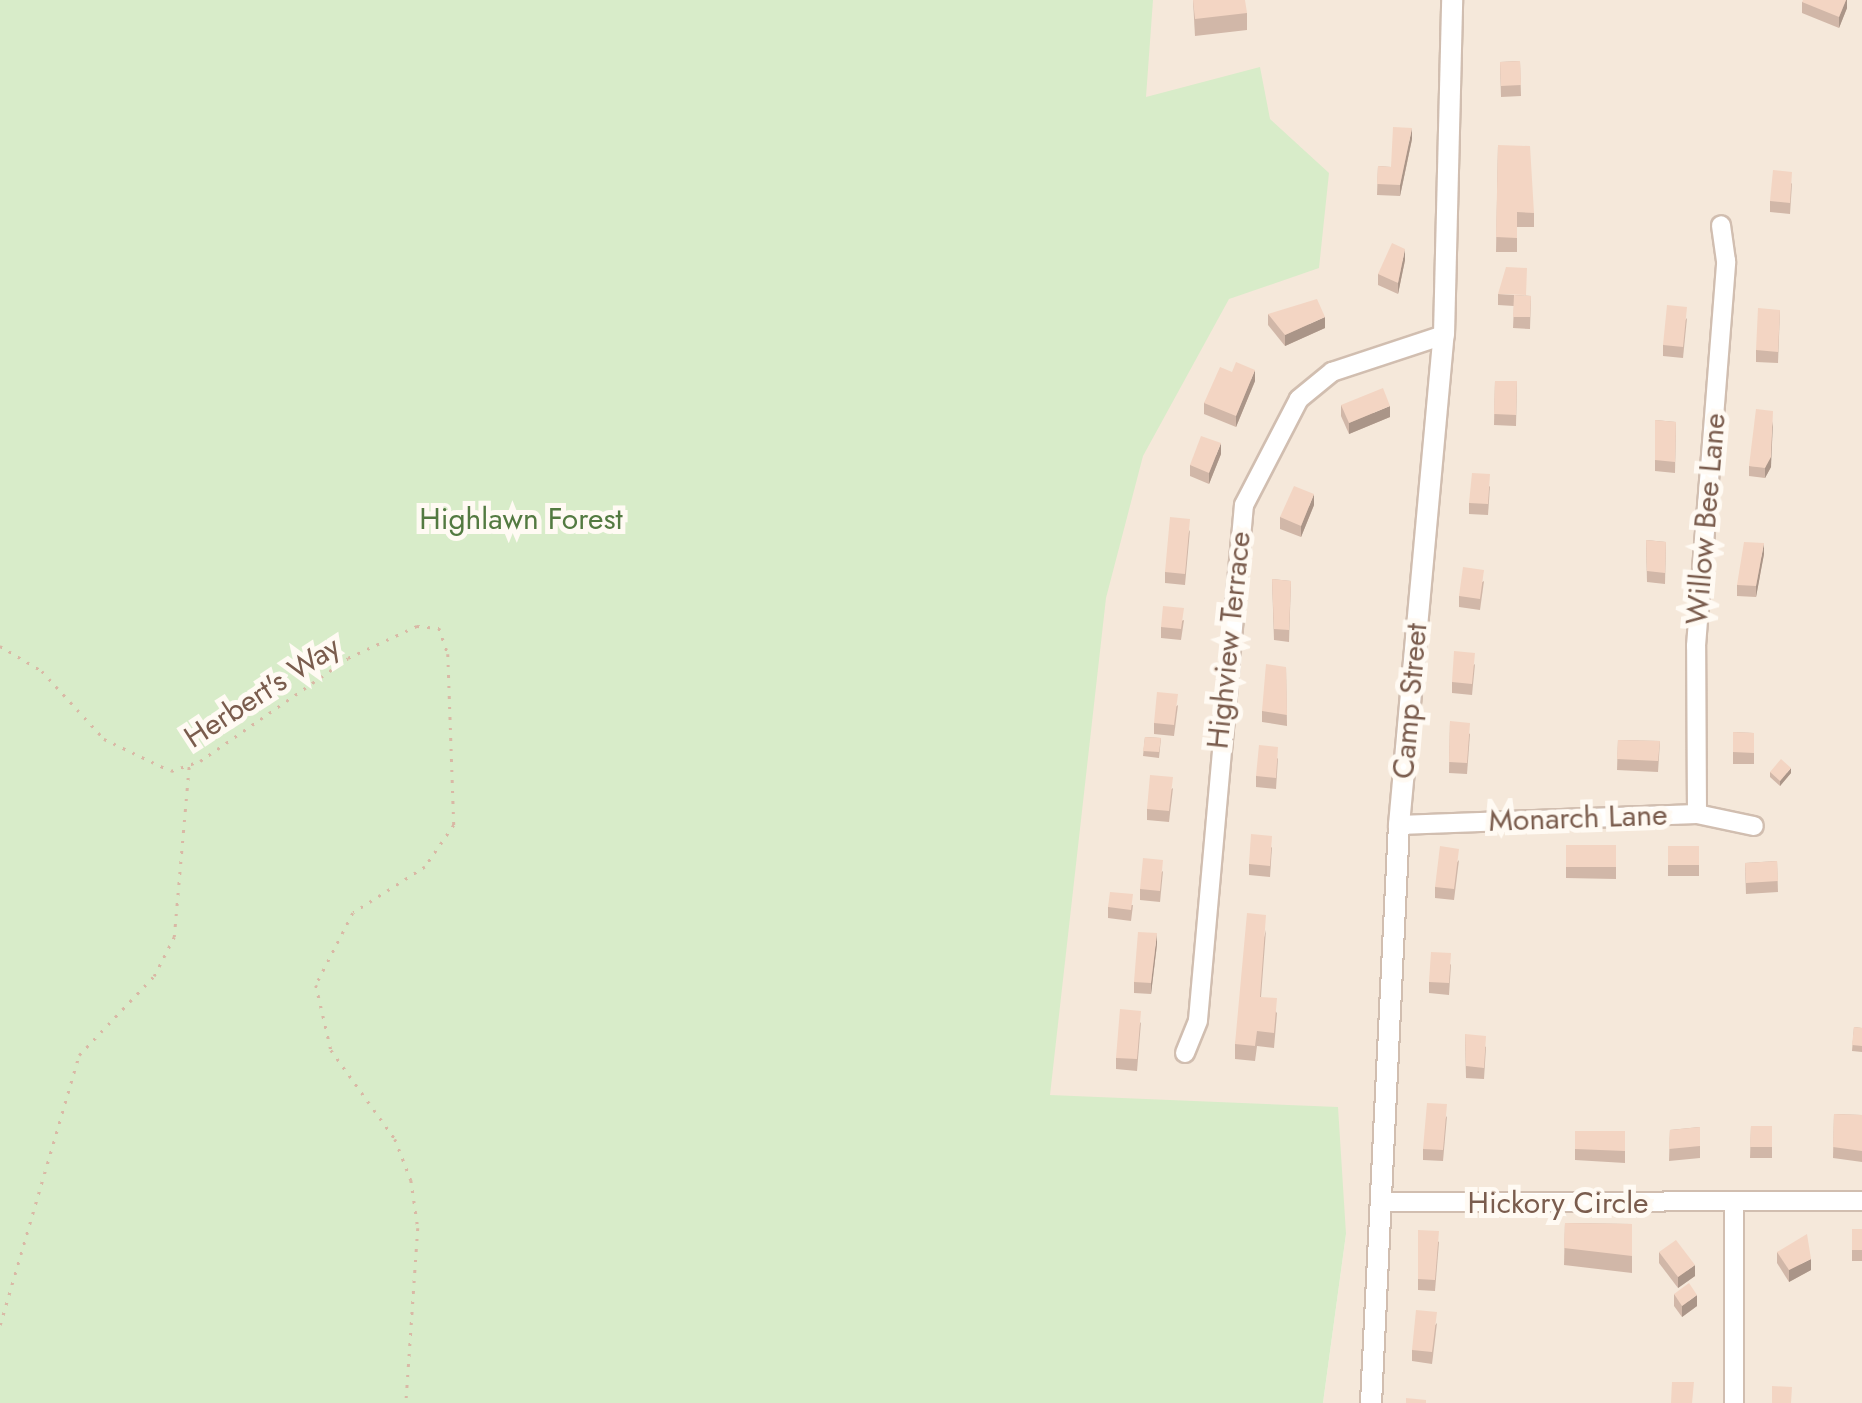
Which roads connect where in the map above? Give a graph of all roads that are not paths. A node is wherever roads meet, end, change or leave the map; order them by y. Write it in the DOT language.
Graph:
graph roads {
  1 [pos="1452,0"];
  2 [pos="1721,225"];
  3 [pos="1444,335"];
  4 [pos="1696,814"];
  5 [pos="1398,826"];
  6 [pos="1754,826"];
  7 [pos="1186,1053"];
  8 [pos="1862,1201"];
  9 [pos="1382,1202"];
  10 [pos="1734,1203"];
  11 [pos="1371,1403"];
  12 [pos="1734,1403"];
  1 -- 3 [label="street, Camp Street"];
  2 -- 4 [label="street, Willow Bee Lane"];
  3 -- 5 [label="street, Camp Street"];
  3 -- 7 [label="street, Highview Terrace"];
  4 -- 5 [label="street, Monarch Lane"];
  4 -- 6 [label="street, Monarch Lane"];
  5 -- 9 [label="street, Camp Street"];
  8 -- 10 [label="street, Hickory Circle"];
  9 -- 10 [label="street, Hickory Circle"];
  9 -- 11 [label="street, Camp Street"];
  10 -- 12 [label="street"];
}
